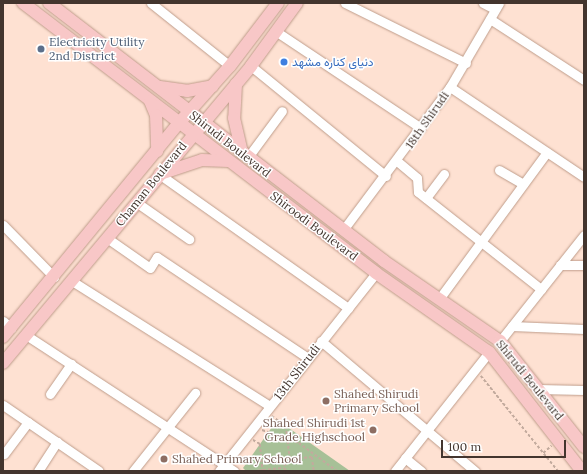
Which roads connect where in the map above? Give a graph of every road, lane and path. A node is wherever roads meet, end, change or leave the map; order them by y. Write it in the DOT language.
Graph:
graph roads {
  1 [pos="23,3"];
  2 [pos="48,3"];
  3 [pos="151,3"];
  4 [pos="278,3"];
  5 [pos="297,3"];
  6 [pos="345,3"];
  7 [pos="484,3"];
  8 [pos="497,6"];
  9 [pos="490,19"];
  10 [pos="277,32"];
  11 [pos="466,63"];
  12 [pos="230,66"];
  13 [pos="252,66"];
  14 [pos="584,80"];
  15 [pos="236,84"];
  16 [pos="213,86"];
  17 [pos="160,87"];
  18 [pos="450,87"];
  19 [pos="150,100"];
  20 [pos="188,111"];
  21 [pos="282,111"];
  22 [pos="202,122"];
  23 [pos="179,123"];
  24 [pos="421,128"];
  25 [pos="192,134"];
  26 [pos="157,151"];
  27 [pos="547,152"];
  28 [pos="245,155"];
  29 [pos="228,161"];
  30 [pos="397,161"];
  31 [pos="499,170"];
  32 [pos="159,174"];
  33 [pos="444,174"];
  34 [pos="386,176"];
  35 [pos="584,177"];
  36 [pos="523,184"];
  37 [pos="426,198"];
  38 [pos="136,202"];
  39 [pos="3,225"];
  40 [pos="343,230"];
  41 [pos="584,235"];
  42 [pos="107,238"];
  43 [pos="189,239"];
  44 [pos="480,242"];
  45 [pos="560,265"];
  46 [pos="584,266"];
  47 [pos="376,273"];
  48 [pos="54,277"];
  49 [pos="72,281"];
  50 [pos="541,289"];
  51 [pos="439,298"];
  52 [pos="348,308"];
  53 [pos="512,326"];
  54 [pos="6,329"];
  55 [pos="584,329"];
  56 [pos="26,335"];
  57 [pos="322,341"];
  58 [pos="500,341"];
  59 [pos="489,352"];
  60 [pos="308,358"];
  61 [pos="3,363"];
  62 [pos="71,364"];
  63 [pos="476,370"];
  64 [pos="538,389"];
  65 [pos="584,390"];
  66 [pos="195,393"];
  67 [pos="50,394"];
  68 [pos="3,405"];
  69 [pos="268,409"];
  70 [pos="28,422"];
  71 [pos="255,424"];
  72 [pos="168,428"];
  73 [pos="426,431"];
  74 [pos="247,435"];
  75 [pos="290,441"];
  76 [pos="57,442"];
  77 [pos="584,447"];
  78 [pos="4,454"];
  79 [pos="315,454"];
  80 [pos="312,457"];
  81 [pos="406,458"];
  82 [pos="290,459"];
  83 [pos="221,468"];
  84 [pos="285,468"];
  85 [pos="262,470"];
  86 [pos="38,471"];
  87 [pos="99,471"];
  88 [pos="133,471"];
  89 [pos="234,471"];
  90 [pos="252,471"];
  91 [pos="285,471"];
  92 [pos="314,471"];
  93 [pos="337,471"];
  94 [pos="395,471"];
  95 [pos="421,471"];
  96 [pos="475,471"];
  97 [pos="558,471"];
  98 [pos="582,471"];
  1 -- 19 [label="main road, Shiroodi Boulevard"];
  2 -- 17 [label="main road, Shirudi Boulevard"];
  3 -- 12 [label="street"];
  4 -- 12 [label="main road, Chaman Boulevard"];
  5 -- 10 [label="main road, Chaman Boulevard"];
  6 -- 11 [label="street"];
  7 -- 8 [label="street"];
  8 -- 9 [label="street, 18th Shirudi"];
  9 -- 11 [label="street, 18th Shirudi"];
  9 -- 14 [label="street"];
  10 -- 13 [label="main road, Chaman Boulevard"];
  10 -- 24 [label="street"];
  11 -- 18 [label="street, 18th Shirudi"];
  12 -- 16 [label="main road, Chaman Boulevard"];
  13 -- 15 [label="main road, Chaman Boulevard"];
  13 -- 34 [label="street"];
  15 -- 22 [label="main road, Chaman Boulevard"];
  15 -- 28 [label="main road"];
  16 -- 17 [label="main road"];
  16 -- 20 [label="main road, Chaman Boulevard"];
  17 -- 20 [label="main road, Shirudi Boulevard"];
  18 -- 24 [label="street, 18th Shirudi"];
  18 -- 27 [label="street"];
  19 -- 23 [label="main road, Shiroodi Boulevard"];
  19 -- 26 [label="main road"];
  20 -- 22 [label="main road, Shirudi Boulevard"];
  20 -- 23 [label="main road, Chaman Boulevard"];
  21 -- 28 [label="street"];
  22 -- 25 [label="main road, Chaman Boulevard"];
  22 -- 28 [label="main road, Shirudi Boulevard"];
  23 -- 25 [label="main road, Shiroodi Boulevard"];
  23 -- 26 [label="main road, Chaman Boulevard"];
  24 -- 30 [label="street, 18th Shirudi"];
  25 -- 29 [label="main road, Shiroodi Boulevard"];
  25 -- 32 [label="main road, Chaman Boulevard"];
  26 -- 48 [label="main road, Chaman Boulevard"];
  27 -- 35 [label="street"];
  27 -- 36 [label="street"];
  28 -- 40 [label="main road, Shirudi Boulevard"];
  29 -- 32 [label="main road"];
  29 -- 47 [label="main road, Shiroodi Boulevard"];
  30 -- 34 [label="street, 18th Shirudi"];
  30 -- 37 [label="street"];
  31 -- 36 [label="street"];
  32 -- 38 [label="main road, Chaman Boulevard"];
  32 -- 52 [label="street"];
  33 -- 37 [label="street"];
  34 -- 40 [label="street, 18th Shirudi"];
  36 -- 44 [label="street"];
  37 -- 44 [label="street"];
  38 -- 42 [label="main road, Chaman Boulevard"];
  38 -- 43 [label="street"];
  39 -- 48 [label="street"];
  40 -- 51 [label="main road, Shirudi Boulevard"];
  41 -- 45 [label="street"];
  42 -- 49 [label="main road, Chaman Boulevard"];
  42 -- 60 [label="street"];
  44 -- 50 [label="street"];
  44 -- 51 [label="street"];
  45 -- 46 [label="street"];
  45 -- 50 [label="street"];
  47 -- 52 [label="street, 13th Shirudi"];
  47 -- 59 [label="main road, Shiroodi Boulevard"];
  48 -- 54 [label="main road, Chaman Boulevard"];
  49 -- 56 [label="main road, Chaman Boulevard"];
  49 -- 69 [label="street"];
  50 -- 53 [label="street"];
  51 -- 58 [label="main road, Shirudi Boulevard"];
  52 -- 57 [label="street, 13th Shirudi"];
  53 -- 55 [label="street"];
  53 -- 58 [label="street"];
  56 -- 61 [label="main road, Chaman Boulevard"];
  56 -- 62 [label="street"];
  57 -- 60 [label="street, 13th Shirudi"];
  57 -- 73 [label="street"];
  58 -- 64 [label="main road, Shirudi Boulevard"];
  59 -- 63 [label="street"];
  59 -- 98 [label="main road, Shiroodi Boulevard"];
  60 -- 69 [label="street, 13th Shirudi"];
  62 -- 67 [label="street"];
  62 -- 72 [label="street"];
  63 -- 73 [label="street"];
  63 -- 97 [label="path"];
  64 -- 65 [label="street"];
  64 -- 77 [label="main road, Shirudi Boulevard"];
  66 -- 72 [label="street"];
  68 -- 70 [label="street"];
  69 -- 71 [label="street, 13th Shirudi"];
  69 -- 75 [label="path"];
  70 -- 76 [label="street"];
  70 -- 78 [label="street"];
  71 -- 74 [label="street, 13th Shirudi"];
  71 -- 75 [label="path"];
  72 -- 83 [label="street"];
  72 -- 88 [label="street"];
  73 -- 81 [label="street"];
  73 -- 96 [label="street"];
  74 -- 83 [label="street, 13th Shirudi"];
  74 -- 85 [label="path"];
  75 -- 79 [label="path"];
  75 -- 82 [label="path"];
  76 -- 86 [label="street"];
  76 -- 87 [label="street"];
  79 -- 80 [label="path"];
  79 -- 93 [label="path"];
  80 -- 82 [label="path"];
  80 -- 92 [label="path"];
  81 -- 94 [label="street"];
  81 -- 95 [label="street"];
  82 -- 84 [label="path"];
  83 -- 89 [label="street"];
  84 -- 85 [label="path"];
  84 -- 91 [label="path"];
  85 -- 90 [label="path"];
}
